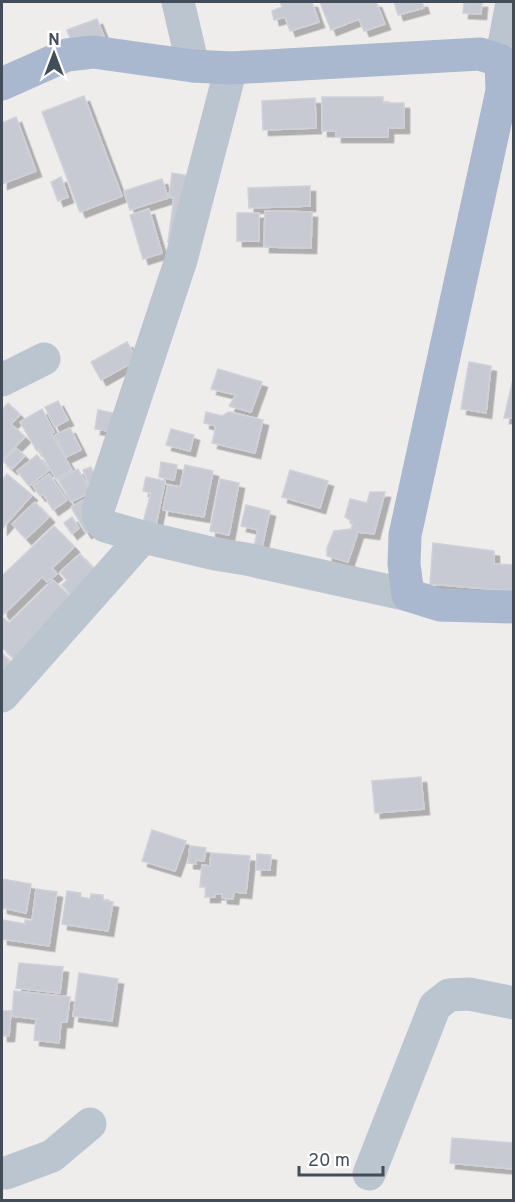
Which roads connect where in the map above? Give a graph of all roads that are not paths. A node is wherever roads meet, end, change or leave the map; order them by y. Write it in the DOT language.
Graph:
graph roads {
  1 [pos="178,2"];
  2 [pos="512,2"];
  3 [pos="501,61"];
  4 [pos="193,66"];
  5 [pos="231,68"];
  6 [pos="2,84"];
  7 [pos="44,358"];
  8 [pos="2,380"];
  9 [pos="143,537"];
  10 [pos="408,595"];
  11 [pos="513,607"];
  12 [pos="2,696"];
  13 [pos="513,1003"];
  14 [pos="90,1124"];
  15 [pos="2,1173"];
  16 [pos="369,1174"];
  1 -- 4 [label="street"];
  2 -- 3 [label="street"];
  3 -- 5 [label="main road"];
  3 -- 10 [label="main road"];
  4 -- 5 [label="main road"];
  4 -- 6 [label="main road"];
  5 -- 9 [label="street"];
  7 -- 8 [label="street"];
  9 -- 10 [label="street"];
  9 -- 12 [label="street"];
  10 -- 11 [label="main road"];
  13 -- 16 [label="street"];
  14 -- 15 [label="street"];
}
